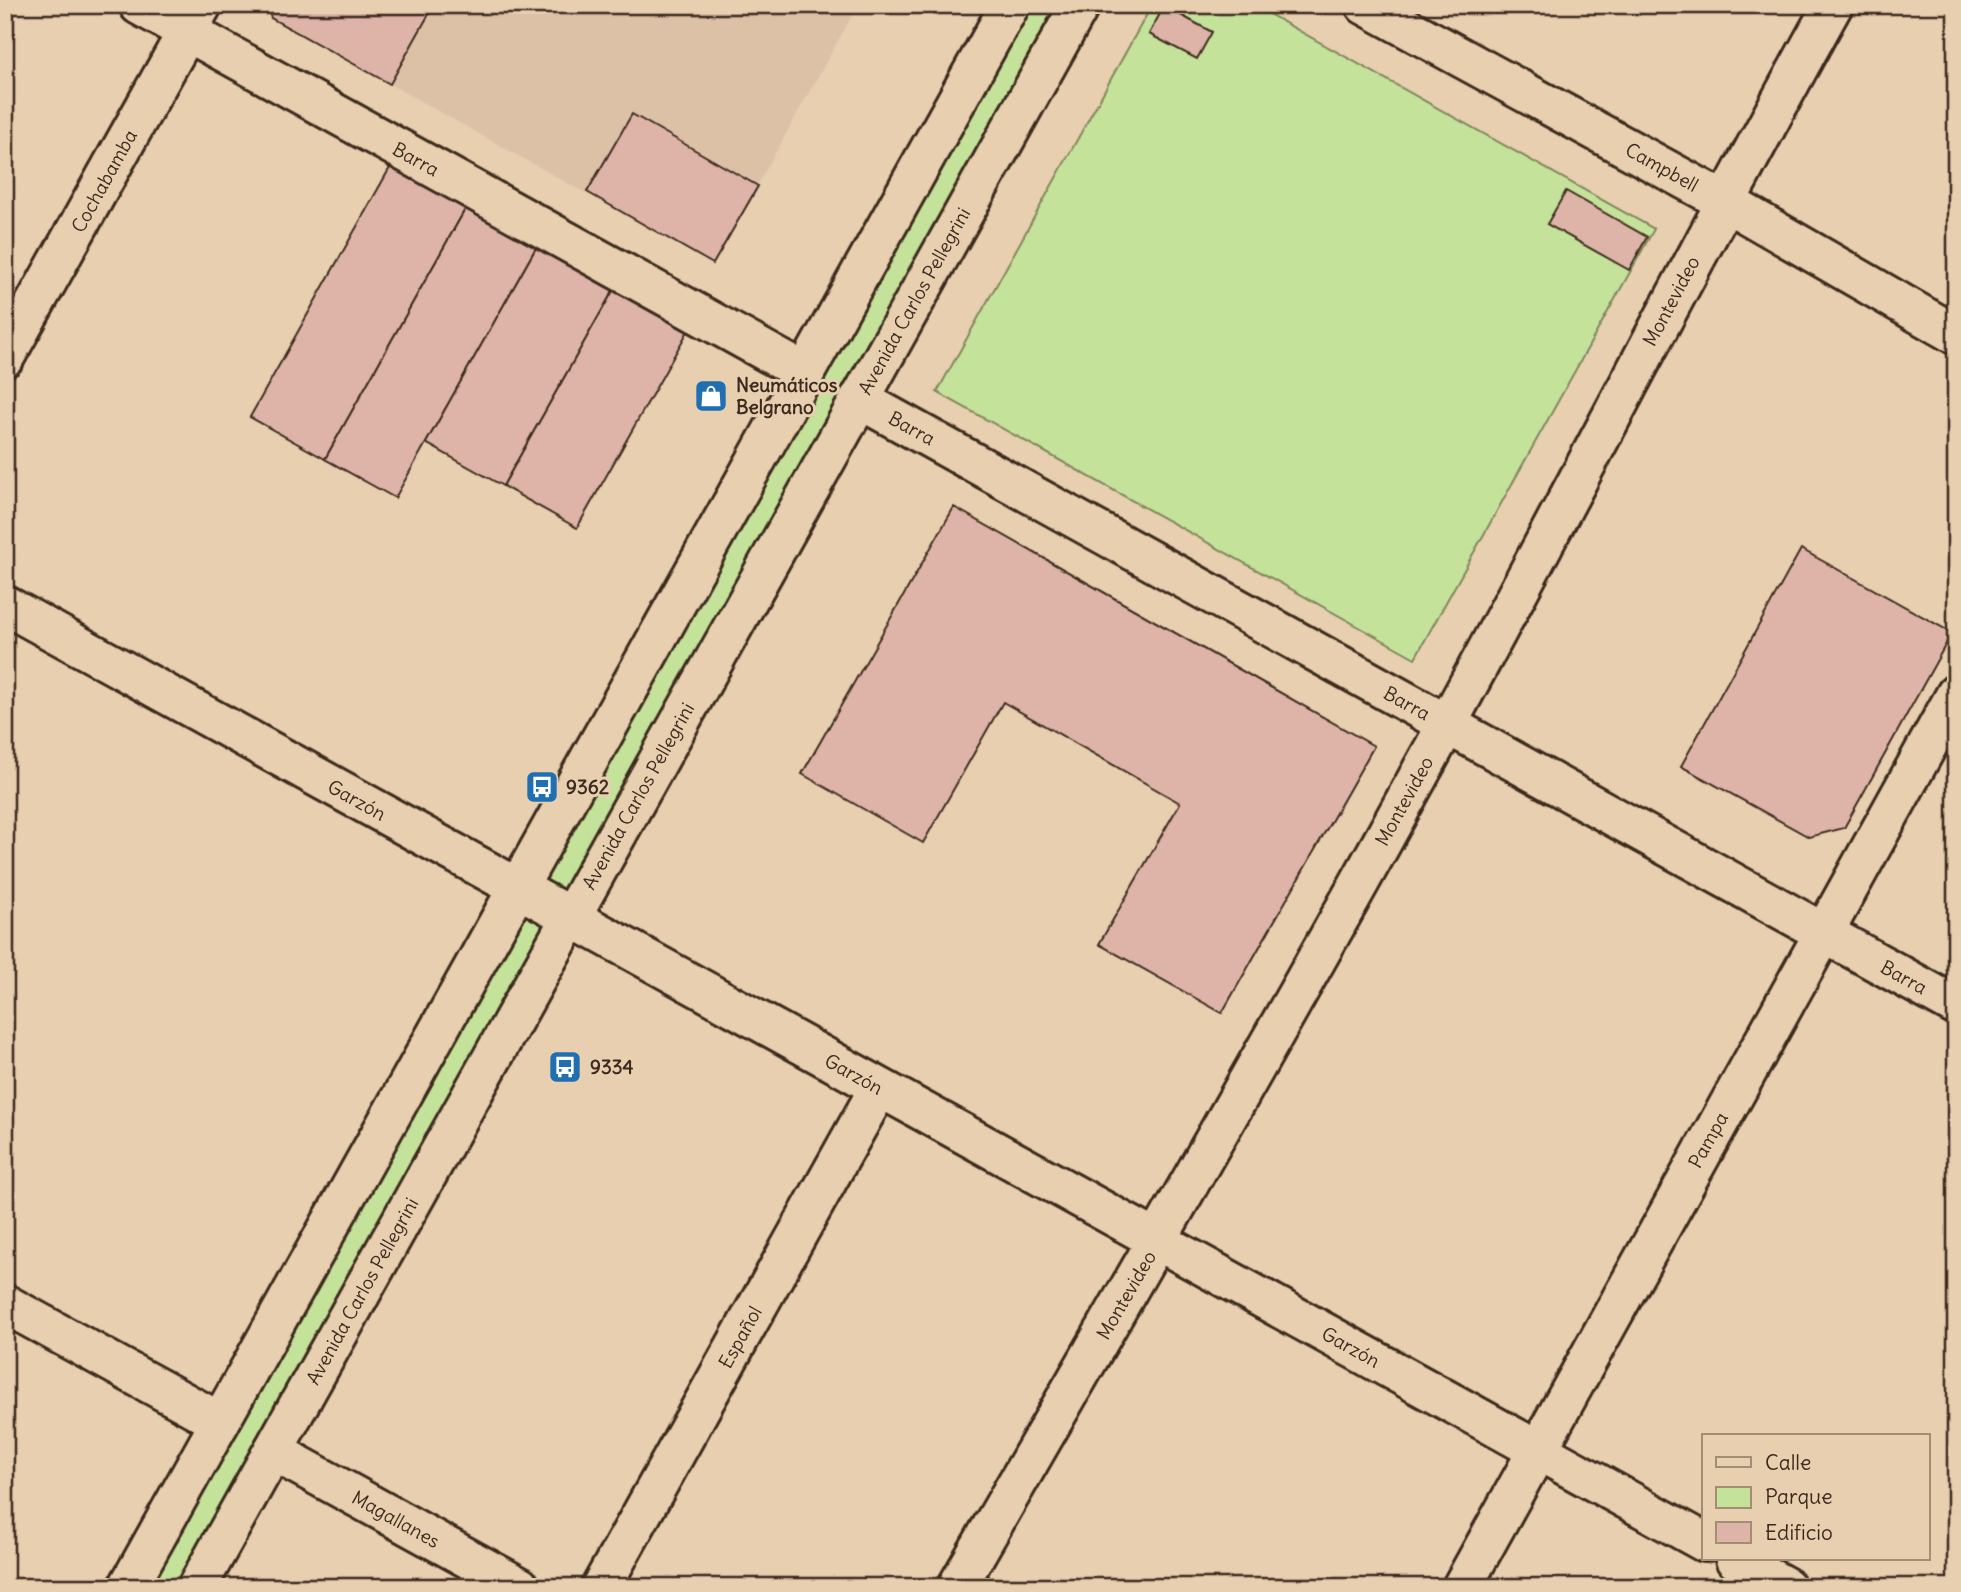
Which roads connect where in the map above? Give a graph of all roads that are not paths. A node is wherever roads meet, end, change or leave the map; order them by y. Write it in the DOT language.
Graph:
graph roads {
  1 [pos="139,5"];
  2 [pos="1010,5"];
  3 [pos="1080,5"];
  4 [pos="1365,5"];
  5 [pos="1833,5"];
  6 [pos="195,19"];
  7 [pos="1724,201"];
  8 [pos="1956,335"];
  9 [pos="5,357"];
  10 [pos="805,373"];
  11 [pos="859,399"];
  12 [pos="5,605"];
  13 [pos="1956,694"];
  14 [pos="1446,725"];
  15 [pos="517,889"];
  16 [pos="570,918"];
  17 [pos="1822,932"];
  18 [pos="1956,1006"];
  19 [pos="879,1088"];
  20 [pos="1157,1241"];
  21 [pos="5,1304"];
  22 [pos="220,1422"];
  23 [pos="1538,1450"];
  24 [pos="273,1451"];
  25 [pos="1702,1541"];
  26 [pos="1737,1560"];
  27 [pos="128,1587"];
  28 [pos="197,1587"];
  29 [pos="520,1587"];
  30 [pos="601,1587"];
  31 [pos="957,1587"];
  32 [pos="1462,1587"];
  33 [pos="1786,1587"];
  1 -- 6 [label="street, Barra"];
  2 -- 10 [label="street"];
  3 -- 11 [label="street, Avenida Carlos Pellegrini"];
  4 -- 7 [label="street, Campbell"];
  5 -- 7 [label="street, Montevideo"];
  6 -- 9 [label="street, Cochabamba"];
  6 -- 10 [label="street, Barra"];
  7 -- 8 [label="street, Campbell"];
  7 -- 14 [label="street, Montevideo"];
  10 -- 15 [label="street"];
  11 -- 14 [label="street, Barra"];
  11 -- 16 [label="street, Avenida Carlos Pellegrini"];
  12 -- 15 [label="street, Garzón"];
  13 -- 17 [label="street, Pampa"];
  14 -- 17 [label="street, Barra"];
  14 -- 20 [label="street, Montevideo"];
  15 -- 16 [label="street, Garzón"];
  15 -- 22 [label="street"];
  16 -- 19 [label="street, Garzón"];
  16 -- 24 [label="street, Avenida Carlos Pellegrini"];
  17 -- 18 [label="street, Barra"];
  17 -- 23 [label="street, Pampa"];
  19 -- 20 [label="street, Garzón"];
  19 -- 30 [label="street, Español"];
  20 -- 23 [label="street, Garzón"];
  20 -- 31 [label="street, Montevideo"];
  21 -- 22 [label="street"];
  22 -- 27 [label="street"];
  23 -- 25 [label="street, Garzón"];
  23 -- 32 [label="street, Pampa"];
  24 -- 28 [label="street, Avenida Carlos Pellegrini"];
  24 -- 29 [label="street, Magallanes"];
  26 -- 33 [label="street"];
}
